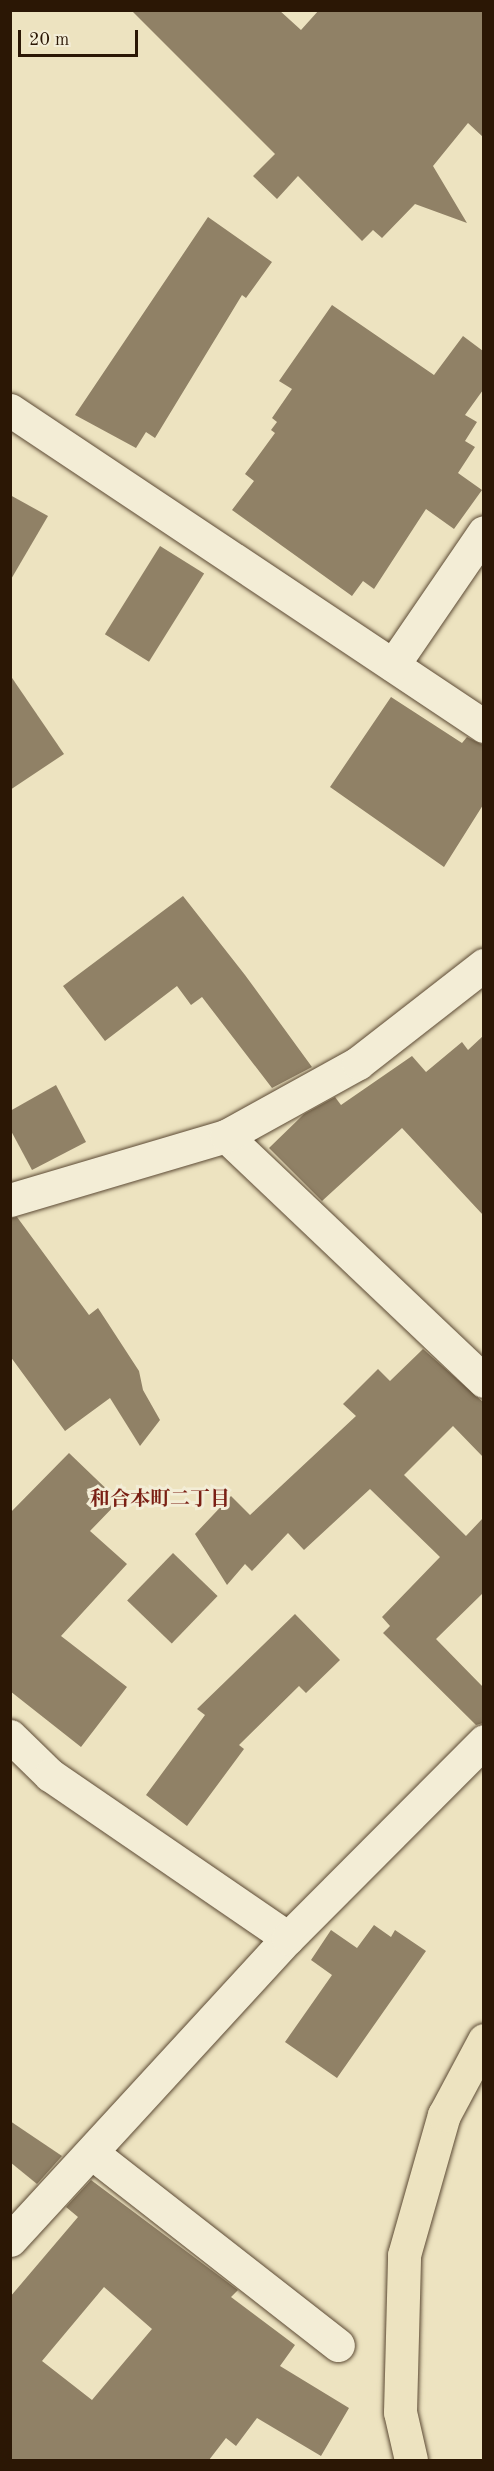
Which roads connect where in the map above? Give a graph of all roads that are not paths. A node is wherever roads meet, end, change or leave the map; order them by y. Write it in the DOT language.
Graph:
graph roads {
  1 [pos="10,410"];
  2 [pos="483,532"];
  3 [pos="393,665"];
  4 [pos="483,726"];
  5 [pos="483,965"];
  6 [pos="226,1136"];
  7 [pos="10,1200"];
  8 [pos="483,1381"];
  9 [pos="10,1736"];
  10 [pos="483,1741"];
  11 [pos="288,1938"];
  12 [pos="483,2040"];
  13 [pos="92,2153"];
  14 [pos="10,2240"];
  15 [pos="338,2345"];
  16 [pos="411,2460"];
  1 -- 3 [label="street"];
  2 -- 3 [label="street"];
  3 -- 4 [label="street"];
  5 -- 6 [label="street"];
  6 -- 7 [label="street"];
  6 -- 8 [label="street"];
  9 -- 11 [label="street"];
  10 -- 11 [label="street"];
  11 -- 13 [label="street"];
  12 -- 16 [label="highway"];
  13 -- 14 [label="street"];
  13 -- 15 [label="street"];
}
